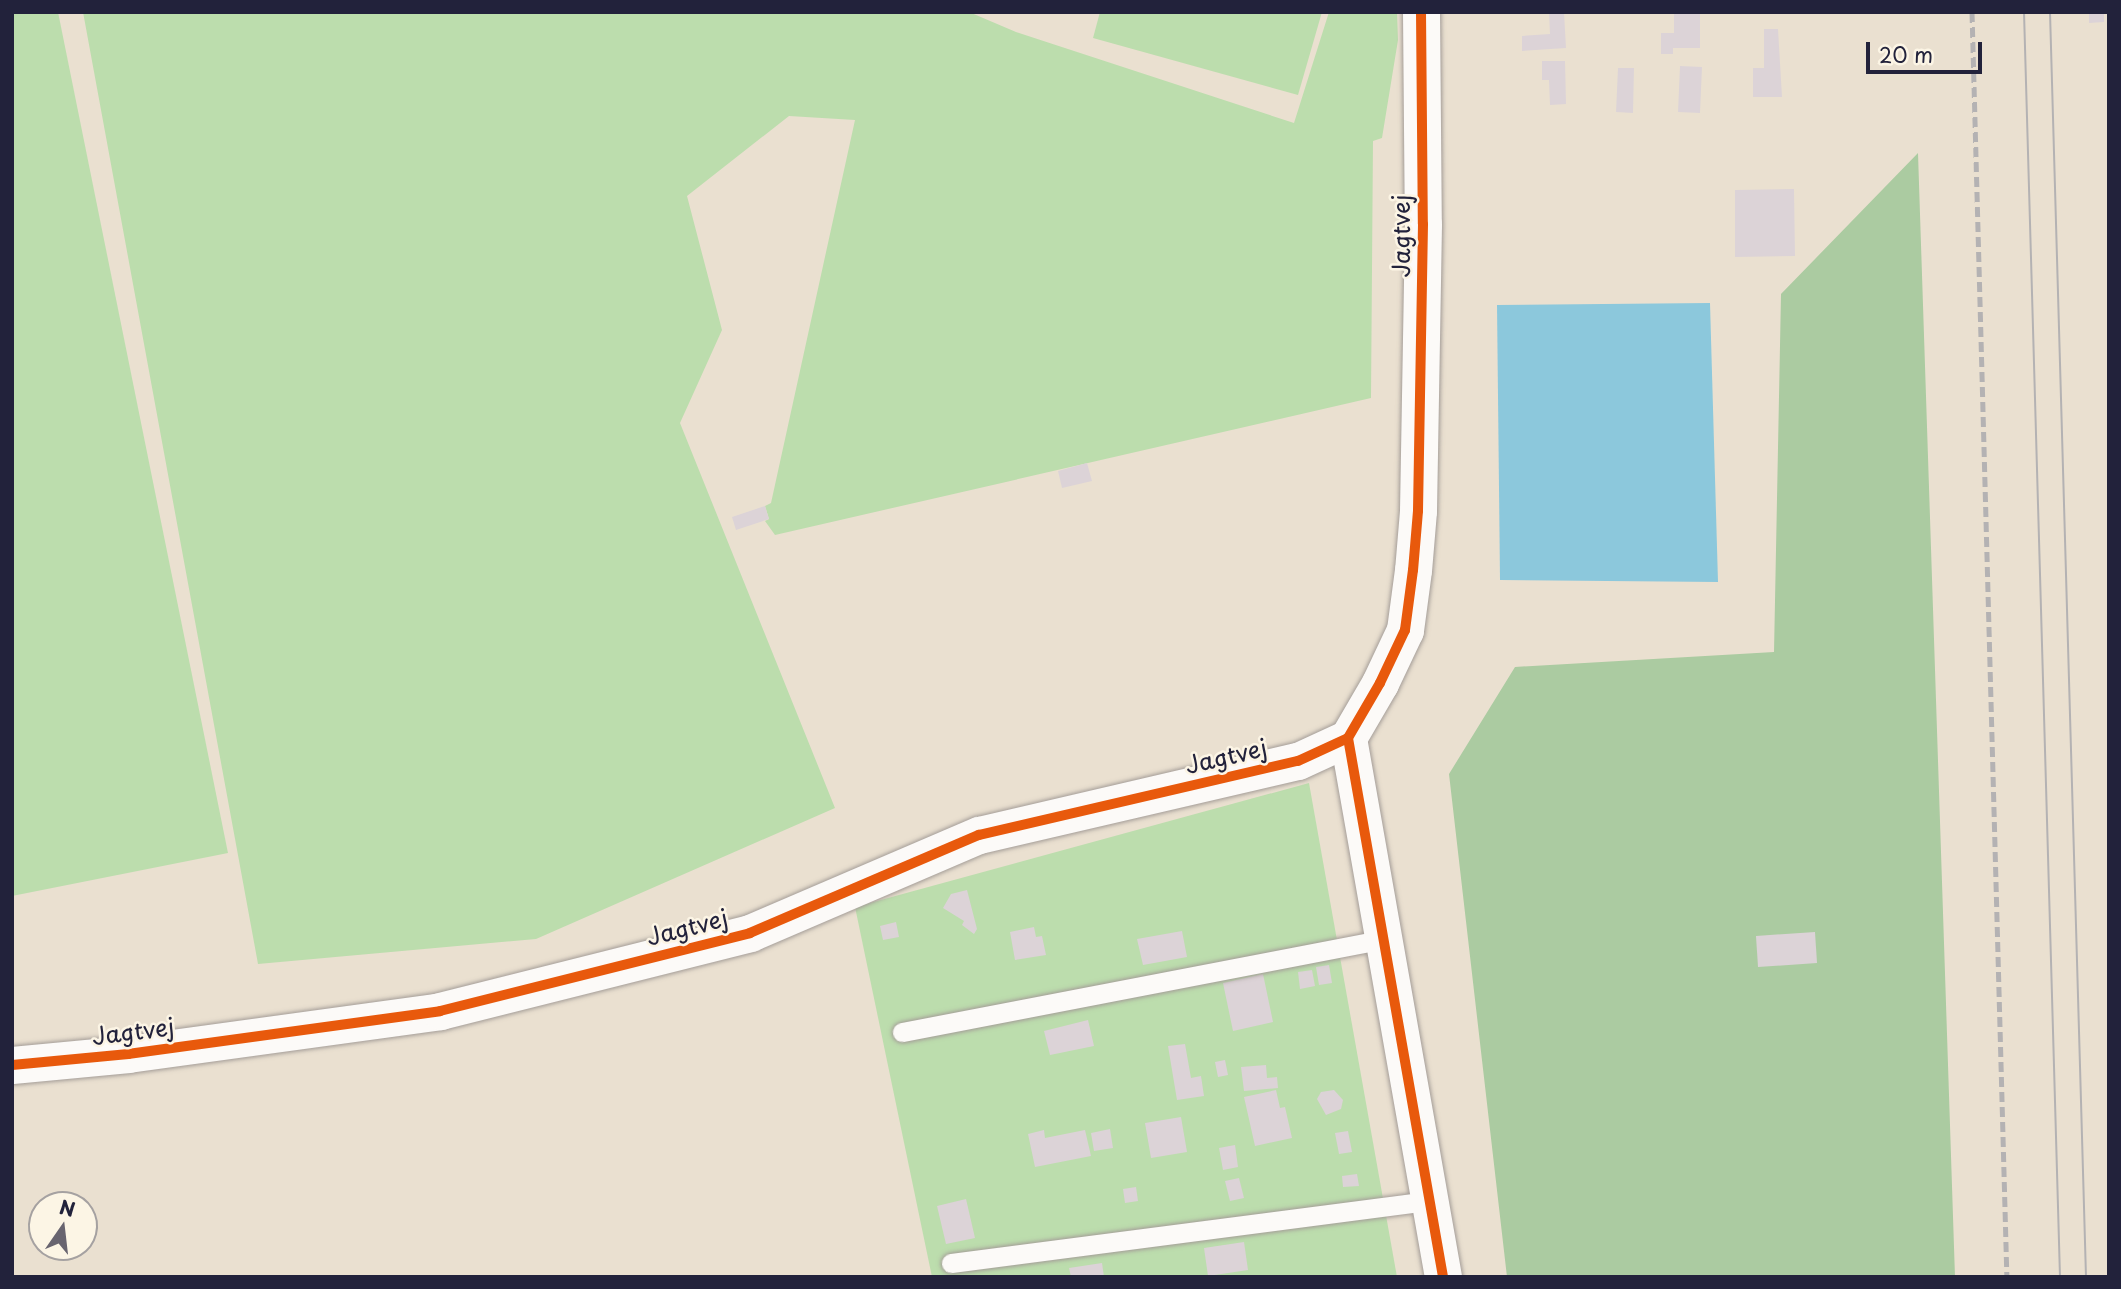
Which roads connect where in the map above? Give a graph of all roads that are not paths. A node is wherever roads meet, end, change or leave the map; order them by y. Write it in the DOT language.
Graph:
graph roads {
  1 [pos="1421,12"];
  2 [pos="1348,738"];
  3 [pos="1381,940"];
  4 [pos="902,1032"];
  5 [pos="12,1065"];
  6 [pos="1429,1201"];
  7 [pos="951,1263"];
  8 [pos="1443,1277"];
  1 -- 2 [label="street, Jagtvej"];
  2 -- 3 [label="street"];
  2 -- 5 [label="street, Jagtvej"];
  3 -- 4 [label="lane"];
  3 -- 6 [label="street"];
  6 -- 7 [label="lane"];
  6 -- 8 [label="street"];
}
